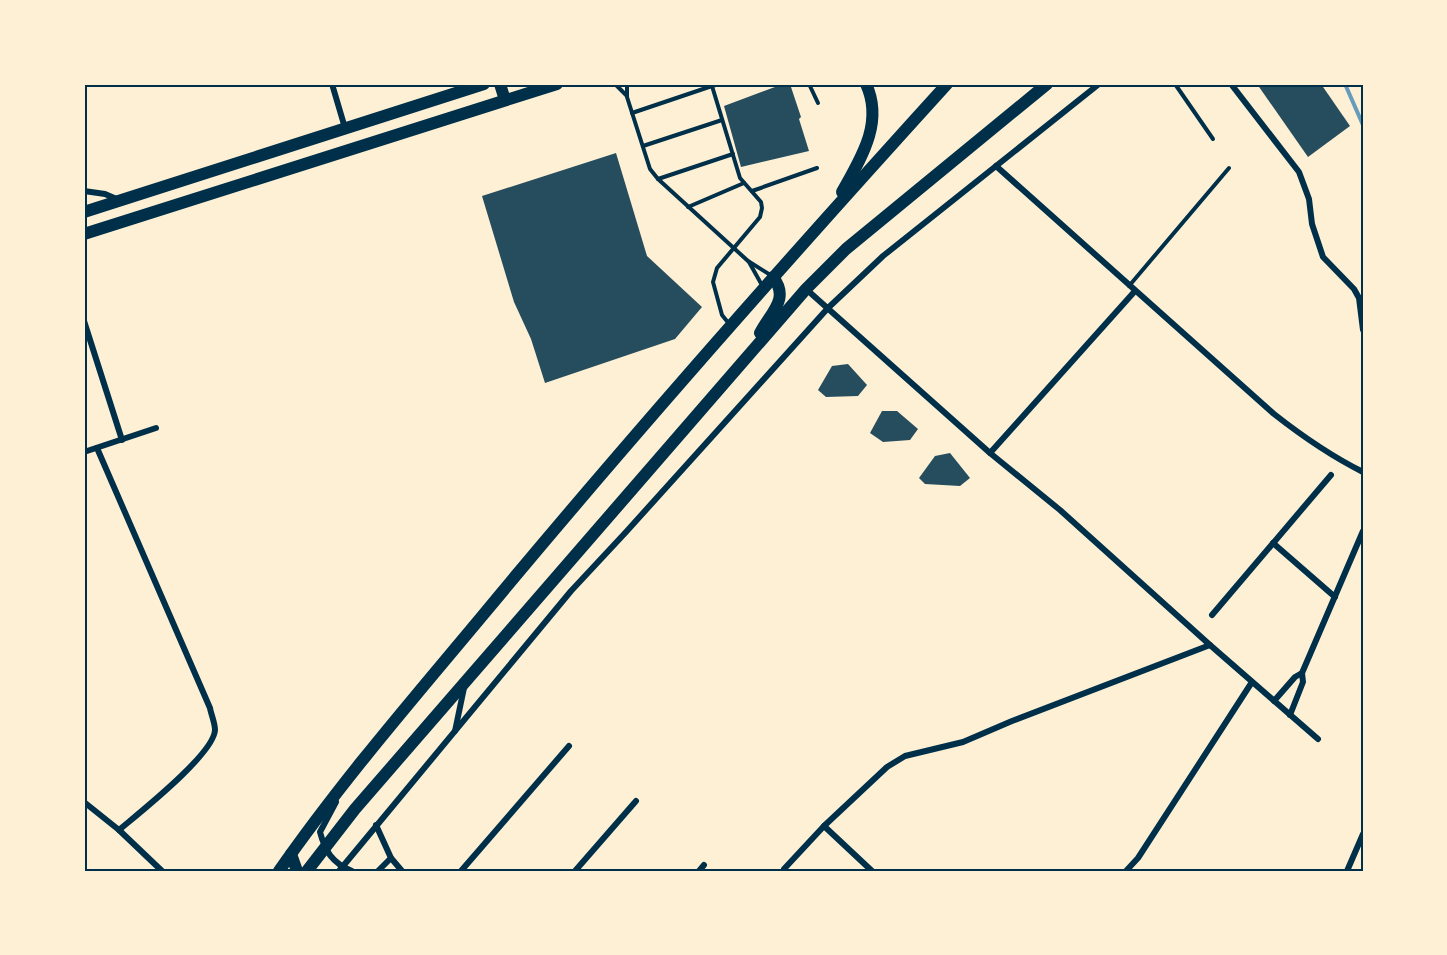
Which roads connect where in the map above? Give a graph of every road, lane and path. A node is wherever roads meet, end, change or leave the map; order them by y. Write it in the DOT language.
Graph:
graph roads {
  1 [pos="332,84"];
  2 [pos="484,84"];
  3 [pos="500,84"];
  4 [pos="557,84"];
  5 [pos="615,84"];
  6 [pos="627,84"];
  7 [pos="719,84"];
  8 [pos="809,84"];
  9 [pos="866,84"];
  10 [pos="947,84"];
  11 [pos="1047,84"];
  12 [pos="1099,84"];
  13 [pos="1175,84"];
  14 [pos="1231,84"];
  15 [pos="711,87"];
  16 [pos="627,97"];
  17 [pos="505,100"];
  18 [pos="818,103"];
  19 [pos="633,113"];
  20 [pos="722,120"];
  21 [pos="345,128"];
  22 [pos="1213,139"];
  23 [pos="643,146"];
  24 [pos="733,154"];
  25 [pos="996,166"];
  26 [pos="818,168"];
  27 [pos="1229,168"];
  28 [pos="658,179"];
  29 [pos="744,183"];
  30 [pos="84,191"];
  31 [pos="752,191"];
  32 [pos="120,200"];
  33 [pos="688,207"];
  34 [pos="84,212"];
  35 [pos="829,214"];
  36 [pos="84,234"];
  37 [pos="733,248"];
  38 [pos="748,261"];
  39 [pos="773,277"];
  40 [pos="763,288"];
  41 [pos="1132,288"];
  42 [pos="806,289"];
  43 [pos="828,308"];
  44 [pos="84,321"];
  45 [pos="730,326"];
  46 [pos="1363,330"];
  47 [pos="748,355"];
  48 [pos="156,428"];
  49 [pos="123,440"];
  50 [pos="97,448"];
  51 [pos="84,452"];
  52 [pos="990,453"];
  53 [pos="1363,472"];
  54 [pos="1331,475"];
  55 [pos="1363,531"];
  56 [pos="1273,543"];
  57 [pos="1335,597"];
  58 [pos="1212,615"];
  59 [pos="1210,645"];
  60 [pos="1302,673"];
  61 [pos="1252,682"];
  62 [pos="465,684"];
  63 [pos="1274,701"];
  64 [pos="1290,715"];
  65 [pos="455,732"];
  66 [pos="1318,739"];
  67 [pos="569,746"];
  68 [pos="348,777"];
  69 [pos="636,801"];
  70 [pos="84,802"];
  71 [pos="376,825"];
  72 [pos="824,826"];
  73 [pos="120,830"];
  74 [pos="1363,834"];
  75 [pos="324,849"];
  76 [pos="291,854"];
  77 [pos="391,858"];
  78 [pos="704,865"];
  79 [pos="783,868"];
  80 [pos="340,869"];
  81 [pos="162,871"];
  82 [pos="279,871"];
  83 [pos="297,871"];
  84 [pos="307,871"];
  85 [pos="351,871"];
  86 [pos="378,871"];
  87 [pos="402,871"];
  88 [pos="461,871"];
  89 [pos="575,871"];
  90 [pos="699,871"];
  91 [pos="872,871"];
  92 [pos="1126,871"];
  93 [pos="1347,871"];
  1 -- 21 [label="street"];
  2 -- 21 [label="highway"];
  3 -- 17 [label="highway"];
  4 -- 17 [label="highway"];
  5 -- 16 [label="lane"];
  6 -- 16 [label="lane"];
  7 -- 15 [label="lane"];
  8 -- 18 [label="lane"];
  9 -- 35 [label="highway"];
  10 -- 35 [label="highway"];
  11 -- 42 [label="highway"];
  12 -- 25 [label="street"];
  13 -- 22 [label="lane"];
  14 -- 46 [label="street"];
  15 -- 19 [label="lane"];
  15 -- 20 [label="lane"];
  16 -- 19 [label="lane"];
  17 -- 36 [label="highway"];
  19 -- 23 [label="lane"];
  20 -- 23 [label="lane"];
  20 -- 24 [label="lane"];
  21 -- 32 [label="highway"];
  23 -- 28 [label="lane"];
  24 -- 28 [label="lane"];
  24 -- 29 [label="lane"];
  25 -- 41 [label="street"];
  25 -- 43 [label="street"];
  26 -- 31 [label="lane"];
  27 -- 41 [label="lane"];
  28 -- 33 [label="lane"];
  29 -- 31 [label="lane"];
  29 -- 33 [label="lane"];
  30 -- 32 [label="street"];
  31 -- 37 [label="lane"];
  32 -- 34 [label="highway"];
  33 -- 37 [label="lane"];
  35 -- 39 [label="highway"];
  37 -- 38 [label="lane"];
  37 -- 45 [label="lane"];
  38 -- 39 [label="lane"];
  38 -- 40 [label="lane"];
  39 -- 40 [label="highway"];
  39 -- 47 [label="highway"];
  40 -- 45 [label="highway"];
  41 -- 52 [label="street"];
  41 -- 53 [label="street"];
  42 -- 43 [label="street"];
  42 -- 47 [label="highway"];
  43 -- 52 [label="street"];
  43 -- 65 [label="street"];
  44 -- 49 [label="street"];
  45 -- 68 [label="highway"];
  47 -- 62 [label="highway"];
  48 -- 49 [label="street"];
  49 -- 50 [label="street"];
  50 -- 51 [label="street"];
  50 -- 73 [label="street"];
  52 -- 59 [label="street"];
  54 -- 56 [label="street"];
  55 -- 57 [label="street"];
  56 -- 57 [label="street"];
  56 -- 58 [label="street"];
  57 -- 60 [label="street"];
  59 -- 61 [label="street"];
  59 -- 72 [label="street"];
  60 -- 63 [label="street"];
  60 -- 64 [label="street"];
  61 -- 63 [label="street"];
  61 -- 92 [label="street"];
  62 -- 65 [label="street"];
  62 -- 75 [label="highway"];
  63 -- 64 [label="street"];
  64 -- 66 [label="street"];
  65 -- 71 [label="street"];
  67 -- 88 [label="street"];
  68 -- 75 [label="street"];
  68 -- 76 [label="highway"];
  69 -- 89 [label="street"];
  70 -- 73 [label="street"];
  71 -- 77 [label="street"];
  71 -- 80 [label="street"];
  72 -- 79 [label="street"];
  72 -- 91 [label="street"];
  73 -- 81 [label="street"];
  74 -- 93 [label="street"];
  75 -- 80 [label="street"];
  75 -- 84 [label="highway"];
  76 -- 82 [label="highway"];
  76 -- 83 [label="highway"];
  77 -- 86 [label="street"];
  77 -- 87 [label="street"];
  78 -- 90 [label="street"];
  80 -- 85 [label="street"];
}
